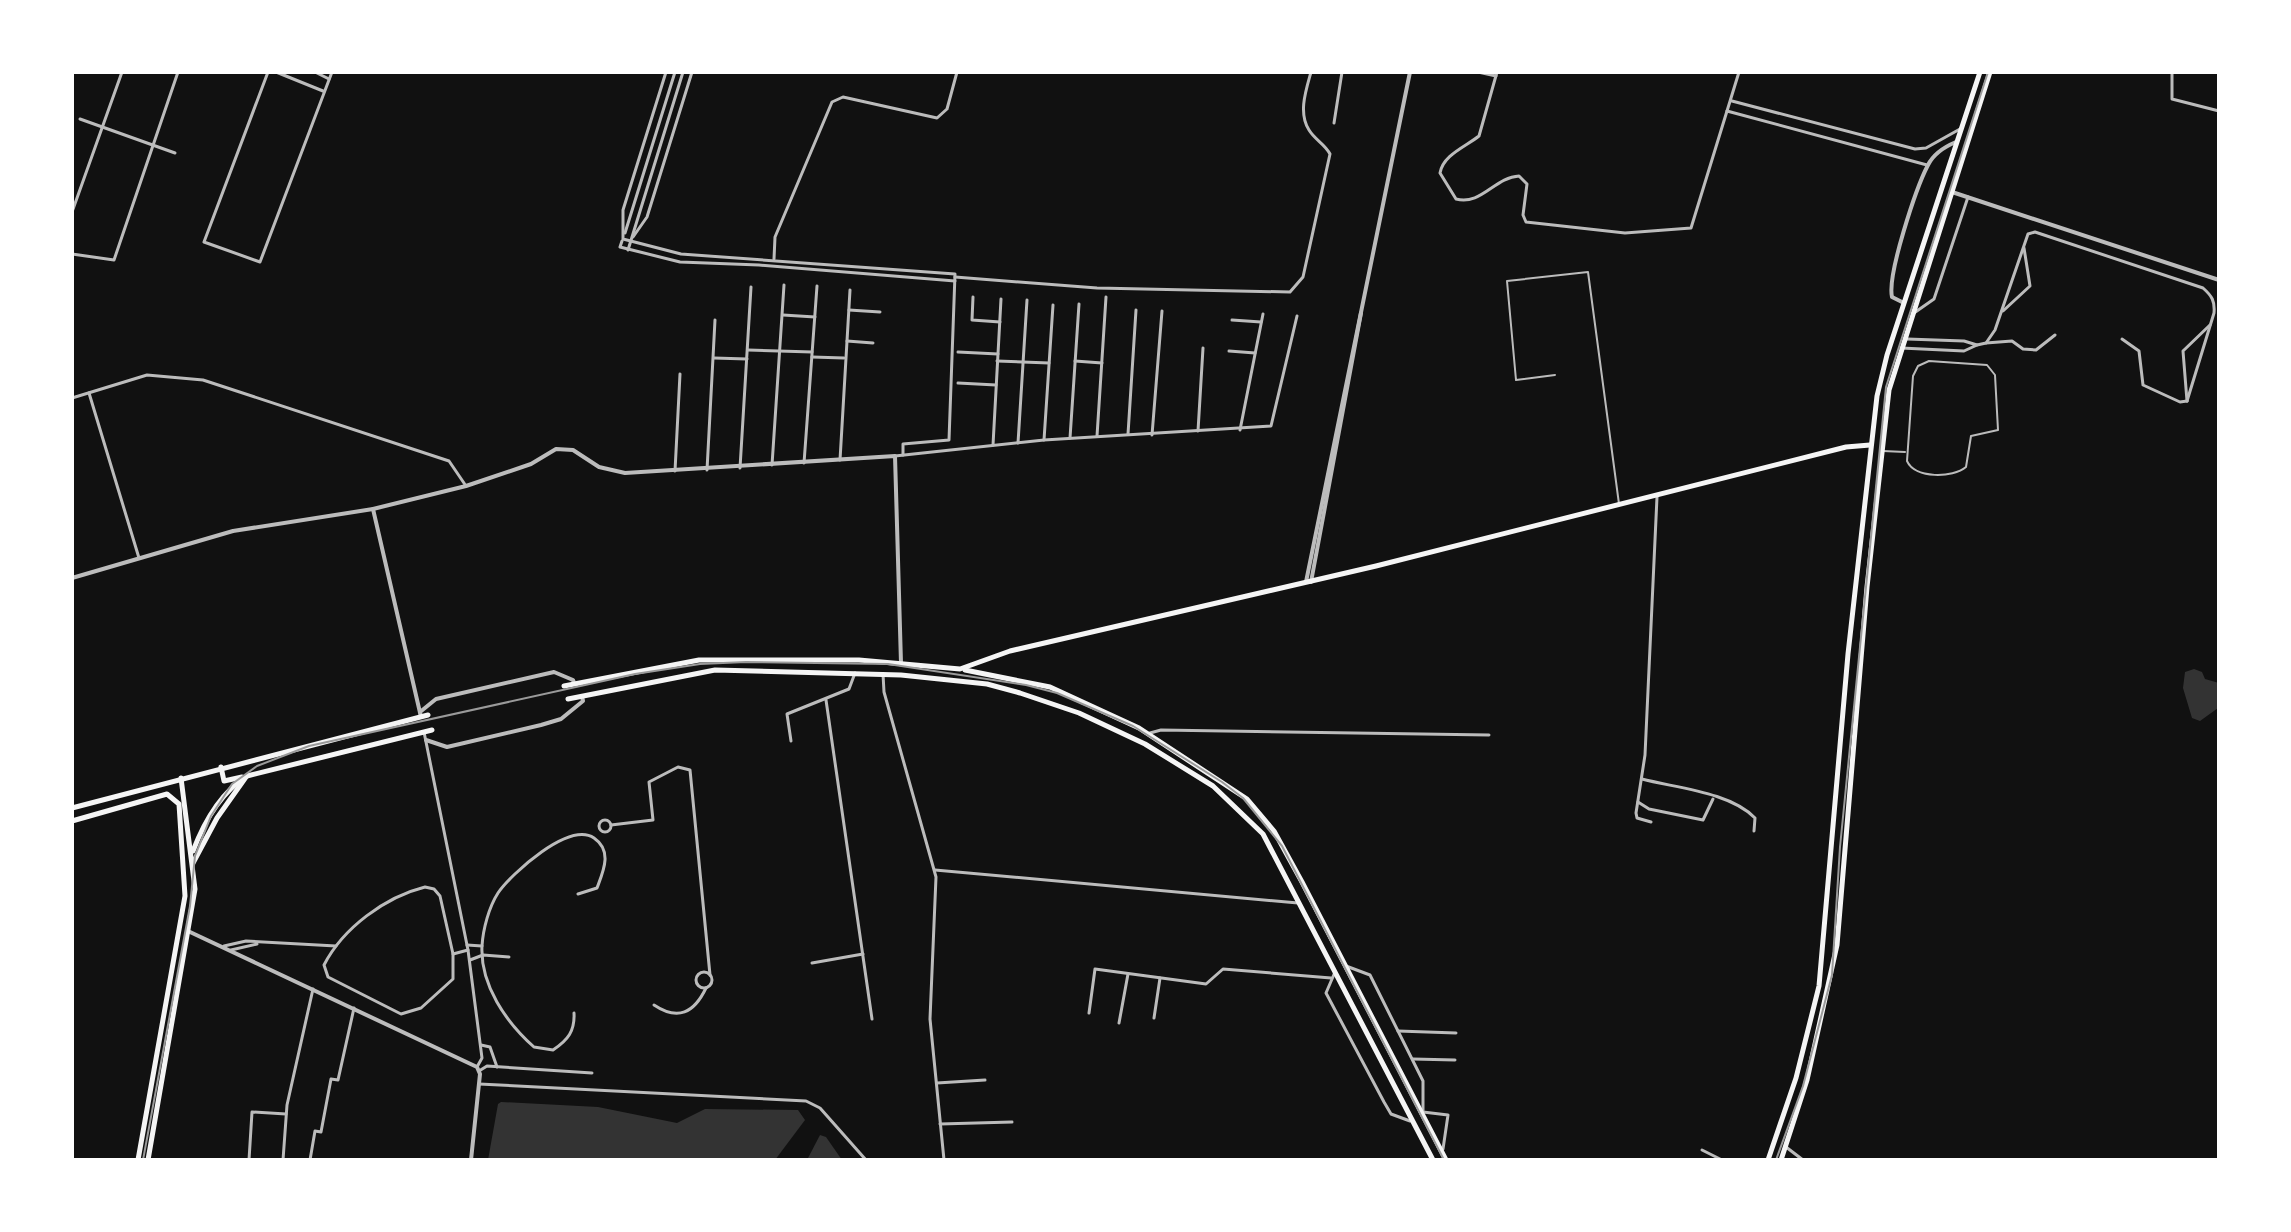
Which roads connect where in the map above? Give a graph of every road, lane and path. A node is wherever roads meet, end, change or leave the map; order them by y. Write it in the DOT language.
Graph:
graph roads {
  1 [pos="122,72"];
  2 [pos="178,72"];
  3 [pos="268,72"];
  4 [pos="276,72"];
  5 [pos="315,72"];
  6 [pos="332,72"];
  7 [pos="666,72"];
  8 [pos="675,72"];
  9 [pos="683,72"];
  10 [pos="692,72"];
  11 [pos="957,72"];
  12 [pos="1311,72"];
  13 [pos="1342,72"];
  14 [pos="1410,72"];
  15 [pos="1478,72"];
  16 [pos="1739,72"];
  17 [pos="1980,72"];
  18 [pos="1990,72"];
  19 [pos="2172,72"];
  20 [pos="1496,74"];
  21 [pos="329,79"];
  22 [pos="323,91"];
  23 [pos="1730,100"];
  24 [pos="1727,111"];
  25 [pos="2219,111"];
  26 [pos="80,119"];
  27 [pos="1334,123"];
  28 [pos="1817,124"];
  29 [pos="102,127"];
  30 [pos="1960,129"];
  31 [pos="1814,134"];
  32 [pos="1957,141"];
  33 [pos="153,145"];
  34 [pos="175,153"];
  35 [pos="1927,165"];
  36 [pos="1952,192"];
  37 [pos="1968,197"];
  38 [pos="72,212"];
  39 [pos="623,239"];
  40 [pos="630,242"];
  41 [pos="2024,248"];
  42 [pos="628,250"];
  43 [pos="72,254"];
  44 [pos="774,259"];
  45 [pos="955,277"];
  46 [pos="2219,280"];
  47 [pos="784,285"];
  48 [pos="817,286"];
  49 [pos="751,287"];
  50 [pos="850,290"];
  51 [pos="973,297"];
  52 [pos="1106,297"];
  53 [pos="1001,299"];
  54 [pos="1027,300"];
  55 [pos="1904,303"];
  56 [pos="1079,304"];
  57 [pos="1053,305"];
  58 [pos="849,310"];
  59 [pos="1136,310"];
  60 [pos="1162,311"];
  61 [pos="880,312"];
  62 [pos="2002,312"];
  63 [pos="1263,314"];
  64 [pos="782,315"];
  65 [pos="1912,315"];
  66 [pos="1297,316"];
  67 [pos="815,317"];
  68 [pos="715,320"];
  69 [pos="1232,320"];
  70 [pos="1000,322"];
  71 [pos="1261,322"];
  72 [pos="2212,323"];
  73 [pos="2055,335"];
  74 [pos="1904,338"];
  75 [pos="2122,339"];
  76 [pos="847,341"];
  77 [pos="873,343"];
  78 [pos="1986,343"];
  79 [pos="1977,345"];
  80 [pos="1203,348"];
  81 [pos="1900,348"];
  82 [pos="747,350"];
  83 [pos="780,351"];
  84 [pos="1229,351"];
  85 [pos="958,352"];
  86 [pos="1255,353"];
  87 [pos="998,354"];
  88 [pos="812,355"];
  89 [pos="713,358"];
  90 [pos="846,358"];
  91 [pos="747,359"];
  92 [pos="997,361"];
  93 [pos="1075,361"];
  94 [pos="1023,362"];
  95 [pos="1049,363"];
  96 [pos="1102,363"];
  97 [pos="680,374"];
  98 [pos="1555,375"];
  99 [pos="958,383"];
  100 [pos="996,385"];
  101 [pos="89,393"];
  102 [pos="1877,396"];
  103 [pos="1888,397"];
  104 [pos="72,398"];
  105 [pos="2187,401"];
  106 [pos="1240,430"];
  107 [pos="1198,431"];
  108 [pos="1128,434"];
  109 [pos="1152,435"];
  110 [pos="1097,436"];
  111 [pos="1070,438"];
  112 [pos="1044,440"];
  113 [pos="1018,443"];
  114 [pos="993,445"];
  115 [pos="1870,445"];
  116 [pos="1882,451"];
  117 [pos="1907,452"];
  118 [pos="903,455"];
  119 [pos="895,456"];
  120 [pos="840,460"];
  121 [pos="804,463"];
  122 [pos="772,465"];
  123 [pos="740,468"];
  124 [pos="707,470"];
  125 [pos="675,471"];
  126 [pos="466,486"];
  127 [pos="1657,497"];
  128 [pos="1619,505"];
  129 [pos="373,509"];
  130 [pos="140,558"];
  131 [pos="72,578"];
  132 [pos="1308,582"];
  133 [pos="901,664"];
  134 [pos="960,669"];
  135 [pos="855,673"];
  136 [pos="883,674"];
  137 [pos="958,680"];
  138 [pos="574,684"];
  139 [pos="564,686"];
  140 [pos="582,696"];
  141 [pos="568,699"];
  142 [pos="826,700"];
  143 [pos="420,714"];
  144 [pos="428,715"];
  145 [pos="432,730"];
  146 [pos="424,732"];
  147 [pos="1148,734"];
  148 [pos="1489,735"];
  149 [pos="426,740"];
  150 [pos="791,741"];
  151 [pos="221,767"];
  152 [pos="247,776"];
  153 [pos="181,778"];
  154 [pos="1642,779"];
  155 [pos="1713,797"];
  156 [pos="1638,802"];
  157 [pos="72,808"];
  158 [pos="72,821"];
  159 [pos="1651,822"];
  160 [pos="611,825"];
  161 [pos="600,829"];
  162 [pos="1754,831"];
  163 [pos="588,836"];
  164 [pos="193,852"];
  165 [pos="193,863"];
  166 [pos="935,870"];
  167 [pos="578,894"];
  168 [pos="1300,902"];
  169 [pos="190,932"];
  170 [pos="257,944"];
  171 [pos="224,946"];
  172 [pos="336,946"];
  173 [pos="482,946"];
  174 [pos="467,947"];
  175 [pos="231,950"];
  176 [pos="453,954"];
  177 [pos="863,954"];
  178 [pos="483,955"];
  179 [pos="509,957"];
  180 [pos="470,960"];
  181 [pos="812,963"];
  182 [pos="1346,966"];
  183 [pos="1336,970"];
  184 [pos="1128,974"];
  185 [pos="710,975"];
  186 [pos="1160,978"];
  187 [pos="1331,978"];
  188 [pos="706,988"];
  189 [pos="313,989"];
  190 [pos="654,1005"];
  191 [pos="354,1008"];
  192 [pos="574,1013"];
  193 [pos="1089,1013"];
  194 [pos="1154,1018"];
  195 [pos="872,1019"];
  196 [pos="1119,1023"];
  197 [pos="1398,1031"];
  198 [pos="1456,1033"];
  199 [pos="481,1045"];
  200 [pos="1413,1059"];
  201 [pos="1455,1060"];
  202 [pos="497,1067"];
  203 [pos="478,1069"];
  204 [pos="592,1073"];
  205 [pos="985,1080"];
  206 [pos="937,1083"];
  207 [pos="479,1084"];
  208 [pos="1423,1112"];
  209 [pos="286,1114"];
  210 [pos="1012,1122"];
  211 [pos="1414,1122"];
  212 [pos="940,1124"];
  213 [pos="1786,1147"];
  214 [pos="1702,1150"];
  215 [pos="1442,1152"];
  216 [pos="138,1160"];
  217 [pos="148,1160"];
  218 [pos="249,1160"];
  219 [pos="283,1160"];
  220 [pos="310,1160"];
  221 [pos="471,1160"];
  222 [pos="866,1160"];
  223 [pos="944,1160"];
  224 [pos="1433,1160"];
  225 [pos="1446,1160"];
  226 [pos="1722,1160"];
  227 [pos="1768,1160"];
  228 [pos="1781,1160"];
  229 [pos="1803,1160"];
  1 -- 29 [label="street"];
  2 -- 33 [label="street"];
  3 -- 22 [label="street"];
  4 -- 22 [label="street"];
  5 -- 21 [label="street"];
  6 -- 21 [label="street"];
  7 -- 39 [label="street"];
  8 -- 39 [label="street"];
  9 -- 40 [label="street"];
  10 -- 40 [label="street"];
  11 -- 44 [label="street"];
  12 -- 45 [label="street"];
  13 -- 27 [label="street"];
  14 -- 132 [label="street"];
  15 -- 20 [label="street"];
  16 -- 23 [label="street"];
  17 -- 30 [label="main road"];
  18 -- 36 [label="main road"];
  19 -- 25 [label="street"];
  20 -- 24 [label="street"];
  21 -- 22 [label="street"];
  23 -- 24 [label="street"];
  23 -- 28 [label="street"];
  24 -- 31 [label="street"];
  26 -- 29 [label="street"];
  28 -- 30 [label="street"];
  28 -- 31 [label="street"];
  29 -- 33 [label="street"];
  29 -- 38 [label="street"];
  30 -- 32 [label="main road"];
  31 -- 35 [label="street"];
  32 -- 35 [label="street"];
  32 -- 55 [label="main road"];
  33 -- 34 [label="street"];
  33 -- 43 [label="street"];
  35 -- 55 [label="street"];
  36 -- 37 [label="street"];
  36 -- 65 [label="main road"];
  37 -- 46 [label="street"];
  37 -- 65 [label="street"];
  39 -- 40 [label="street"];
  39 -- 42 [label="street"];
  40 -- 42 [label="street"];
  40 -- 44 [label="street"];
  41 -- 62 [label="street"];
  41 -- 62 [label="street"];
  41 -- 72 [label="street"];
  42 -- 45 [label="street"];
  44 -- 45 [label="street"];
  45 -- 118 [label="street"];
  47 -- 64 [label="street"];
  48 -- 67 [label="street"];
  49 -- 82 [label="street"];
  50 -- 58 [label="street"];
  51 -- 70 [label="street"];
  52 -- 96 [label="street"];
  53 -- 70 [label="street"];
  54 -- 94 [label="street"];
  55 -- 102 [label="main road"];
  56 -- 93 [label="street"];
  57 -- 95 [label="street"];
  58 -- 61 [label="street"];
  58 -- 76 [label="street"];
  59 -- 108 [label="street"];
  60 -- 109 [label="street"];
  62 -- 78 [label="street"];
  63 -- 71 [label="street"];
  64 -- 67 [label="street"];
  64 -- 83 [label="street"];
  65 -- 74 [label="main road"];
  66 -- 106 [label="street"];
  67 -- 88 [label="street"];
  68 -- 89 [label="street"];
  69 -- 71 [label="street"];
  70 -- 87 [label="street"];
  71 -- 86 [label="street"];
  72 -- 105 [label="street"];
  72 -- 105 [label="street"];
  73 -- 78 [label="street"];
  74 -- 79 [label="street"];
  74 -- 81 [label="main road"];
  75 -- 105 [label="street"];
  76 -- 77 [label="street"];
  76 -- 90 [label="street"];
  78 -- 79 [label="street"];
  79 -- 81 [label="street"];
  80 -- 107 [label="street"];
  81 -- 103 [label="main road"];
  82 -- 83 [label="street"];
  82 -- 91 [label="street"];
  83 -- 88 [label="street"];
  83 -- 122 [label="street"];
  84 -- 86 [label="street"];
  85 -- 87 [label="street"];
  86 -- 106 [label="street"];
  87 -- 92 [label="street"];
  88 -- 90 [label="street"];
  88 -- 121 [label="street"];
  89 -- 91 [label="street"];
  89 -- 124 [label="street"];
  90 -- 120 [label="street"];
  91 -- 123 [label="street"];
  92 -- 94 [label="street"];
  92 -- 100 [label="street"];
  93 -- 96 [label="street"];
  93 -- 111 [label="street"];
  94 -- 95 [label="street"];
  94 -- 113 [label="street"];
  95 -- 112 [label="street"];
  96 -- 110 [label="street"];
  97 -- 125 [label="street"];
  98 -- 128 [label="lane"];
  99 -- 100 [label="street"];
  100 -- 114 [label="street"];
  101 -- 104 [label="street"];
  101 -- 126 [label="street"];
  101 -- 130 [label="street"];
  102 -- 103 [label="main road"];
  102 -- 115 [label="main road"];
  103 -- 116 [label="main road"];
  106 -- 107 [label="street"];
  107 -- 109 [label="street"];
  108 -- 109 [label="street"];
  108 -- 110 [label="street"];
  110 -- 111 [label="street"];
  111 -- 112 [label="street"];
  112 -- 113 [label="street"];
  113 -- 114 [label="street"];
  114 -- 118 [label="street"];
  115 -- 127 [label="main road"];
  115 -- 227 [label="main road"];
  116 -- 117 [label="lane"];
  116 -- 213 [label="main road"];
  117 -- 117 [label="lane"];
  118 -- 119 [label="street"];
  119 -- 120 [label="street"];
  119 -- 133 [label="street"];
  120 -- 121 [label="street"];
  121 -- 122 [label="street"];
  122 -- 123 [label="street"];
  123 -- 124 [label="street"];
  124 -- 125 [label="street"];
  125 -- 126 [label="street"];
  126 -- 129 [label="street"];
  127 -- 128 [label="main road"];
  127 -- 154 [label="street"];
  128 -- 132 [label="main road"];
  129 -- 130 [label="street"];
  129 -- 143 [label="street"];
  130 -- 131 [label="street"];
  132 -- 134 [label="main road"];
  133 -- 134 [label="main road"];
  133 -- 138 [label="main road"];
  134 -- 137 [label="main road"];
  134 -- 147 [label="main road"];
  135 -- 136 [label="main road"];
  135 -- 140 [label="main road"];
  135 -- 142 [label="street"];
  136 -- 137 [label="main road"];
  136 -- 166 [label="street"];
  137 -- 168 [label="main road"];
  138 -- 139 [label="main road"];
  138 -- 143 [label="street"];
  140 -- 141 [label="main road"];
  140 -- 149 [label="street"];
  142 -- 150 [label="street"];
  142 -- 177 [label="street"];
  143 -- 144 [label="main road"];
  143 -- 151 [label="main road"];
  145 -- 146 [label="main road"];
  146 -- 149 [label="street"];
  146 -- 152 [label="main road"];
  147 -- 148 [label="street"];
  147 -- 182 [label="main road"];
  149 -- 174 [label="street"];
  151 -- 152 [label="main road"];
  151 -- 153 [label="main road"];
  152 -- 164 [label="main road"];
  152 -- 165 [label="main road"];
  153 -- 157 [label="main road"];
  153 -- 164 [label="main road"];
  154 -- 155 [label="street"];
  154 -- 156 [label="street"];
  155 -- 156 [label="street"];
  155 -- 162 [label="street"];
  156 -- 159 [label="street"];
  158 -- 216 [label="main road"];
  160 -- 161 [label="street"];
  160 -- 161 [label="street"];
  160 -- 185 [label="street"];
  161 -- 163 [label="street"];
  163 -- 167 [label="street"];
  163 -- 173 [label="street"];
  164 -- 165 [label="main road"];
  165 -- 169 [label="main road"];
  166 -- 168 [label="street"];
  166 -- 206 [label="street"];
  168 -- 183 [label="main road"];
  169 -- 171 [label="street"];
  169 -- 217 [label="main road"];
  170 -- 171 [label="street"];
  170 -- 172 [label="street"];
  170 -- 175 [label="street"];
  171 -- 175 [label="street"];
  172 -- 176 [label="street"];
  172 -- 176 [label="street"];
  173 -- 174 [label="street"];
  173 -- 178 [label="street"];
  174 -- 176 [label="street"];
  174 -- 180 [label="street"];
  175 -- 189 [label="street"];
  177 -- 181 [label="street"];
  177 -- 195 [label="street"];
  178 -- 179 [label="street"];
  178 -- 180 [label="street"];
  178 -- 192 [label="street"];
  180 -- 199 [label="street"];
  182 -- 197 [label="street"];
  182 -- 208 [label="main road"];
  183 -- 187 [label="street"];
  183 -- 211 [label="main road"];
  184 -- 186 [label="street"];
  184 -- 193 [label="street"];
  184 -- 196 [label="street"];
  185 -- 188 [label="street"];
  185 -- 188 [label="street"];
  186 -- 187 [label="street"];
  186 -- 194 [label="street"];
  187 -- 211 [label="street"];
  188 -- 190 [label="street"];
  189 -- 191 [label="street"];
  189 -- 209 [label="street"];
  191 -- 203 [label="street"];
  191 -- 220 [label="street"];
  197 -- 198 [label="street"];
  197 -- 200 [label="street"];
  199 -- 202 [label="street"];
  199 -- 203 [label="street"];
  200 -- 201 [label="street"];
  200 -- 208 [label="street"];
  202 -- 203 [label="street"];
  202 -- 204 [label="street"];
  203 -- 207 [label="street"];
  205 -- 206 [label="street"];
  206 -- 212 [label="street"];
  207 -- 221 [label="street"];
  207 -- 222 [label="street"];
  208 -- 215 [label="main road"];
  208 -- 215 [label="street"];
  209 -- 218 [label="street"];
  209 -- 219 [label="street"];
  210 -- 212 [label="street"];
  211 -- 224 [label="main road"];
  212 -- 223 [label="street"];
  213 -- 228 [label="main road"];
  213 -- 229 [label="street"];
  214 -- 226 [label="street"];
  215 -- 225 [label="main road"];
}
